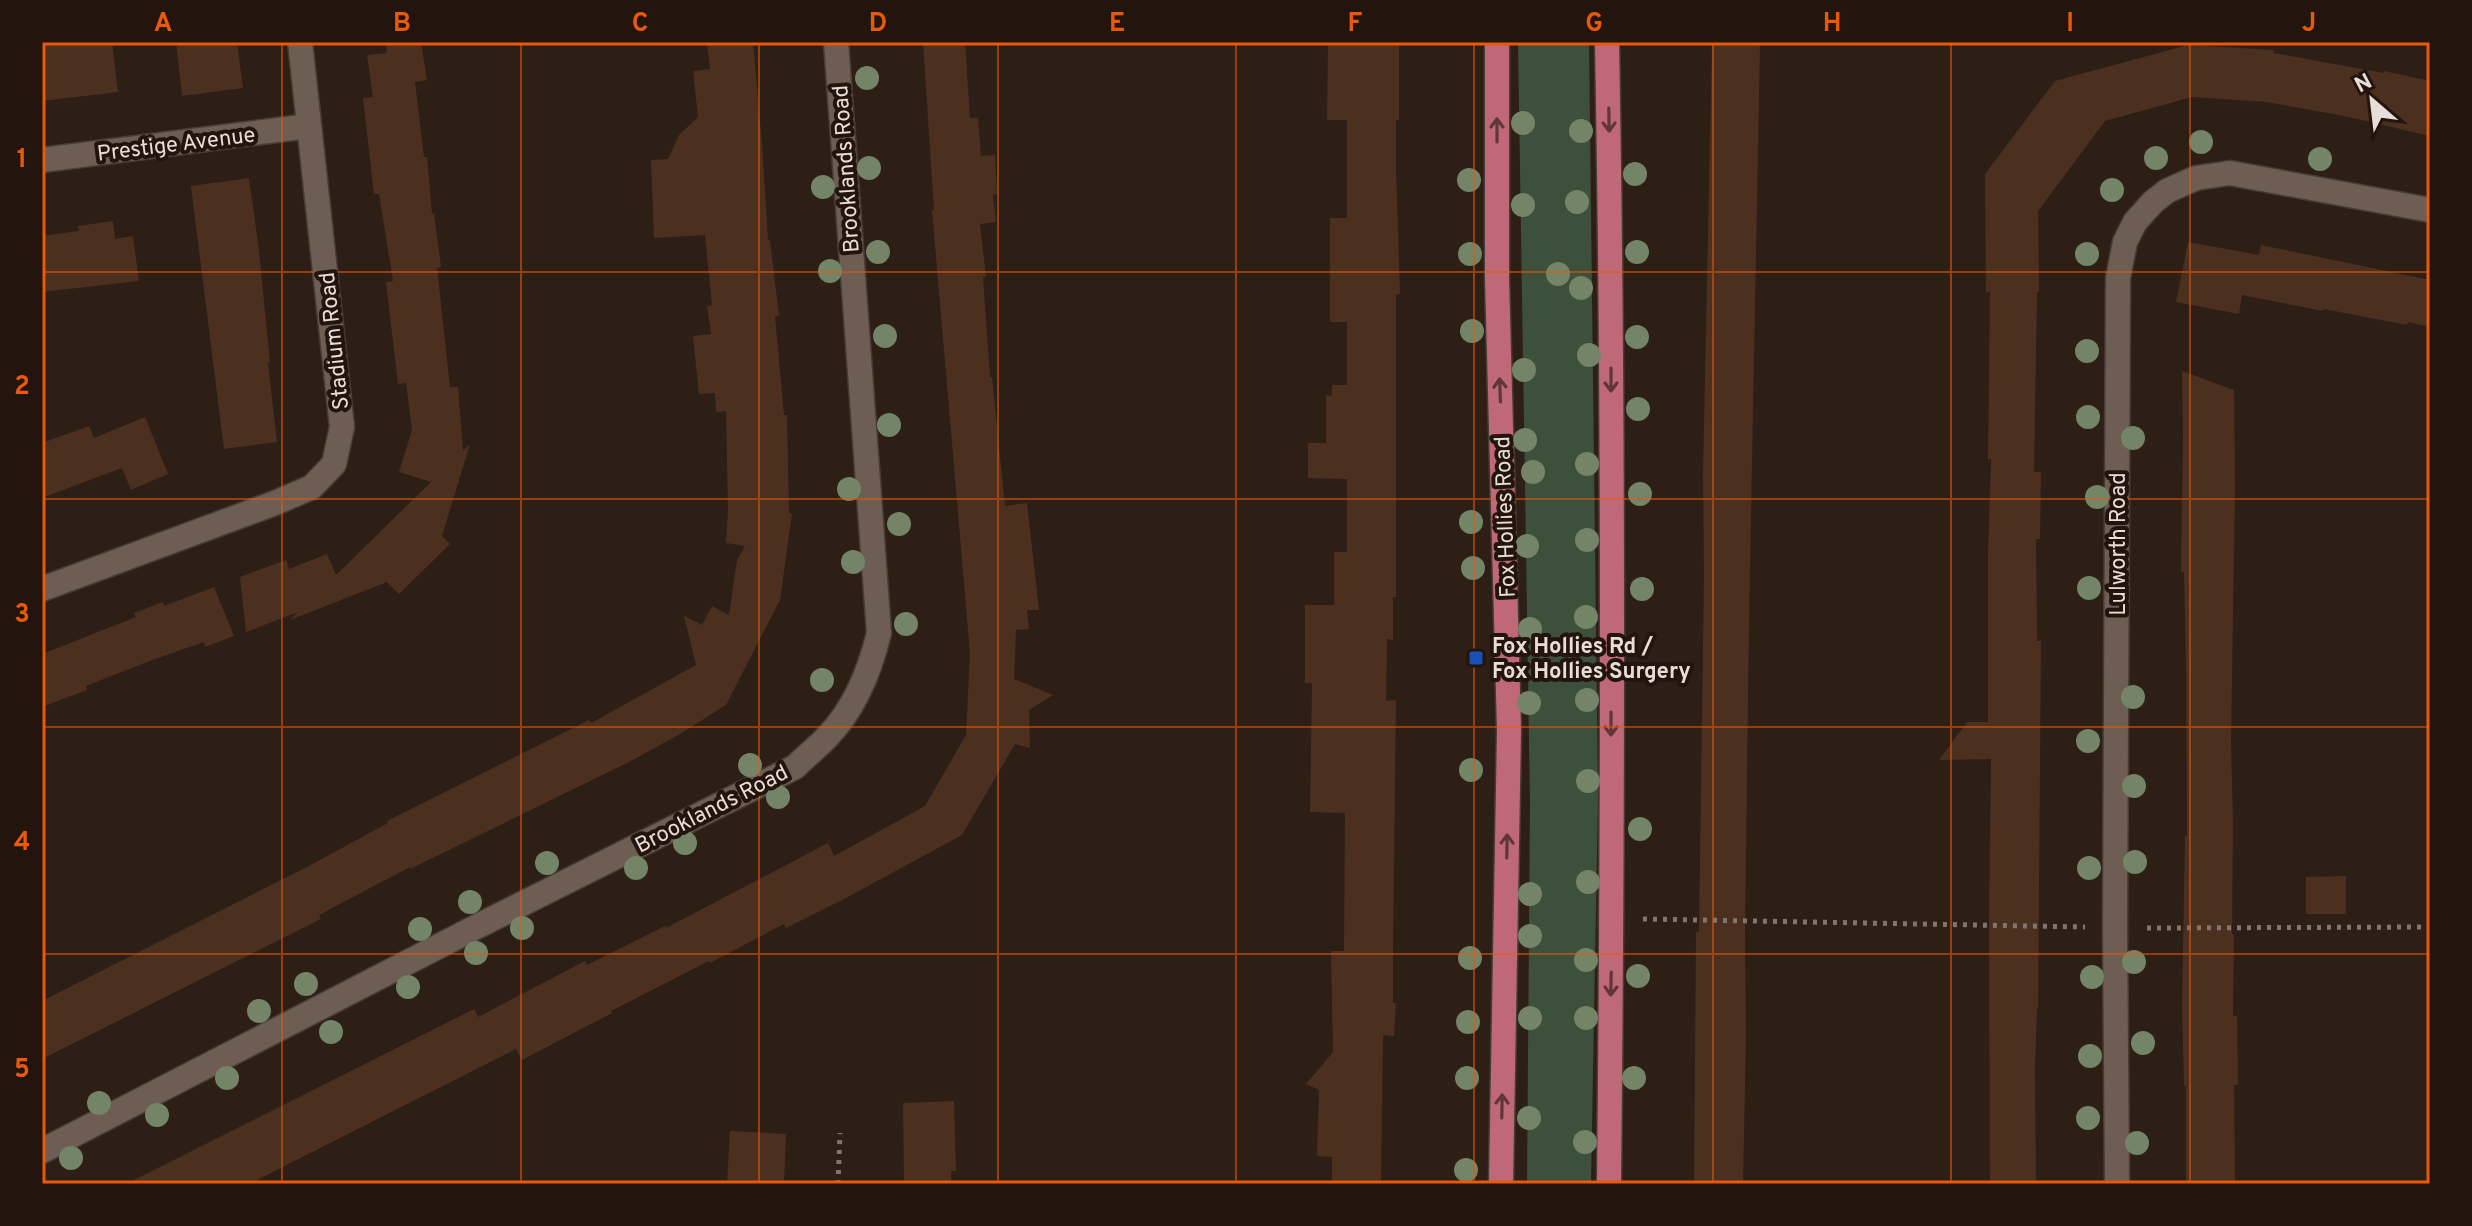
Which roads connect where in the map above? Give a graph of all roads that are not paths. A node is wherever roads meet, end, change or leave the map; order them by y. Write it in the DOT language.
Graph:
graph roads {
  1 [pos="300,42"];
  2 [pos="836,42"];
  3 [pos="1497,42"];
  4 [pos="1607,42"];
  5 [pos="309,126"];
  6 [pos="42,160"];
  7 [pos="2430,210"];
  8 [pos="42,589"];
  9 [pos="42,1151"];
  10 [pos="1501,1184"];
  11 [pos="1609,1184"];
  12 [pos="2117,1184"];
  1 -- 5 [label="street, Stadium Road"];
  2 -- 9 [label="street, Brooklands Road"];
  10 -- 3 [label="main road, Fox Hollies Road, one-way"];
  4 -- 11 [label="main road, one-way"];
  5 -- 6 [label="street, Prestige Avenue"];
  5 -- 8 [label="street, Stadium Road"];
  7 -- 12 [label="street, Lulworth Road"];
}
